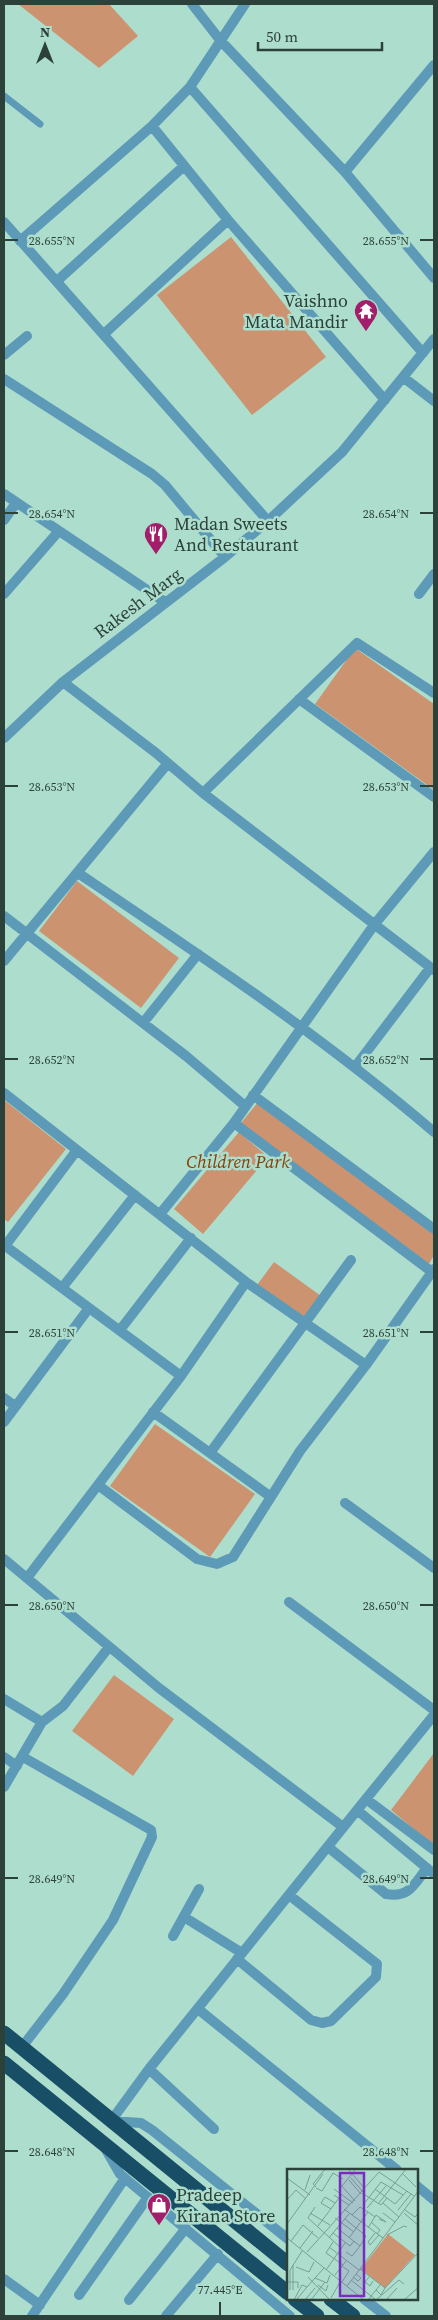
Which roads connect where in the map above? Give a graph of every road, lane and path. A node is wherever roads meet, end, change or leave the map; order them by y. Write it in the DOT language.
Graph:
graph roads {
  1 [pos="192,4"];
  2 [pos="245,4"];
  3 [pos="220,40"];
  4 [pos="434,65"];
  5 [pos="190,87"];
  6 [pos="4,96"];
  7 [pos="40,124"];
  8 [pos="152,126"];
  9 [pos="184,166"];
  10 [pos="345,172"];
  11 [pos="228,220"];
  12 [pos="4,222"];
  13 [pos="20,241"];
  14 [pos="434,278"];
  15 [pos="57,281"];
  16 [pos="104,334"];
  17 [pos="27,336"];
  18 [pos="434,339"];
  19 [pos="423,353"];
  20 [pos="4,355"];
  21 [pos="403,377"];
  22 [pos="4,379"];
  23 [pos="385,400"];
  24 [pos="434,401"];
  25 [pos="4,494"];
  26 [pos="16,503"];
  27 [pos="4,520"];
  28 [pos="268,521"];
  29 [pos="58,532"];
  30 [pos="225,557"];
  31 [pos="434,574"];
  32 [pos="4,594"];
  33 [pos="419,594"];
  34 [pos="165,602"];
  35 [pos="63,682"];
  36 [pos="434,693"];
  37 [pos="300,699"];
  38 [pos="4,738"];
  39 [pos="168,763"];
  40 [pos="203,794"];
  41 [pos="434,797"];
  42 [pos="434,852"];
  43 [pos="78,873"];
  44 [pos="4,916"];
  45 [pos="374,925"];
  46 [pos="27,933"];
  47 [pos="198,954"];
  48 [pos="4,961"];
  49 [pos="432,969"];
  50 [pos="143,1022"];
  51 [pos="302,1028"];
  52 [pos="355,1067"];
  53 [pos="4,1093"];
  54 [pos="253,1095"];
  55 [pos="245,1106"];
  56 [pos="234,1123"];
  57 [pos="434,1132"];
  58 [pos="77,1150"];
  59 [pos="135,1195"];
  60 [pos="160,1214"];
  61 [pos="434,1229"];
  62 [pos="191,1238"];
  63 [pos="4,1246"];
  64 [pos="350,1260"];
  65 [pos="433,1270"];
  66 [pos="246,1282"];
  67 [pos="62,1288"];
  68 [pos="89,1308"];
  69 [pos="305,1323"];
  70 [pos="120,1330"];
  71 [pos="366,1365"];
  72 [pos="180,1376"];
  73 [pos="4,1398"];
  74 [pos="15,1406"];
  75 [pos="153,1412"];
  76 [pos="4,1422"];
  77 [pos="210,1453"];
  78 [pos="98,1485"];
  79 [pos="271,1497"];
  80 [pos="345,1502"];
  81 [pos="4,1559"];
  82 [pos="434,1568"];
  83 [pos="27,1578"];
  84 [pos="289,1602"];
  85 [pos="109,1647"];
  86 [pos="4,1699"];
  87 [pos="434,1710"];
  88 [pos="434,1715"];
  89 [pos="42,1722"];
  90 [pos="4,1757"];
  91 [pos="20,1761"];
  92 [pos="4,1786"];
  93 [pos="366,1799"];
  94 [pos="357,1810"];
  95 [pos="343,1827"];
  96 [pos="328,1846"];
  97 [pos="434,1850"];
  98 [pos="431,1871"];
  99 [pos="199,1889"];
  100 [pos="289,1895"];
  101 [pos="184,1917"];
  102 [pos="173,1936"];
  103 [pos="240,1956"];
  104 [pos="198,2009"];
  105 [pos="4,2033"];
  106 [pos="22,2048"];
  107 [pos="4,2063"];
  108 [pos="149,2069"];
  109 [pos="111,2121"];
  110 [pos="214,2128"];
  111 [pos="101,2141"];
  112 [pos="396,2169"];
  113 [pos="125,2178"];
  114 [pos="418,2187"];
  115 [pos="148,2197"];
  116 [pos="434,2200"];
  117 [pos="186,2228"];
  118 [pos="287,2238"];
  119 [pos="218,2254"];
  120 [pos="287,2263"];
  121 [pos="4,2280"];
  122 [pos="287,2292"];
  123 [pos="79,2295"];
  124 [pos="130,2300"];
  125 [pos="296,2300"];
  126 [pos="332,2300"];
  127 [pos="365,2300"];
  128 [pos="40,2305"];
  129 [pos="171,2315"];
  130 [pos="32,2316"];
  131 [pos="290,2316"];
  132 [pos="317,2316"];
  133 [pos="353,2316"];
  134 [pos="386,2316"];
  1 -- 3 [label="street"];
  2 -- 3 [label="street"];
  3 -- 5 [label="street"];
  3 -- 10 [label="street"];
  4 -- 10 [label="street"];
  5 -- 8 [label="street"];
  5 -- 19 [label="street"];
  6 -- 7 [label="lane"];
  8 -- 9 [label="street"];
  8 -- 13 [label="street"];
  9 -- 11 [label="street"];
  9 -- 15 [label="street"];
  10 -- 14 [label="street"];
  11 -- 16 [label="street"];
  11 -- 23 [label="street"];
  12 -- 13 [label="street"];
  13 -- 15 [label="street"];
  15 -- 16 [label="street"];
  16 -- 28 [label="street"];
  17 -- 20 [label="street"];
  18 -- 19 [label="street, Rakesh Marg"];
  19 -- 21 [label="street, Rakesh Marg"];
  21 -- 23 [label="street, Rakesh Marg"];
  21 -- 24 [label="street"];
  22 -- 30 [label="street"];
  23 -- 28 [label="street, Rakesh Marg"];
  25 -- 26 [label="street"];
  26 -- 27 [label="street"];
  26 -- 29 [label="street"];
  28 -- 30 [label="street, Rakesh Marg"];
  29 -- 32 [label="street"];
  29 -- 34 [label="street"];
  30 -- 34 [label="street, Rakesh Marg"];
  31 -- 33 [label="street"];
  34 -- 35 [label="street, Rakesh Marg"];
  35 -- 38 [label="street, Rakesh Marg"];
  35 -- 39 [label="street"];
  36 -- 37 [label="street"];
  37 -- 40 [label="street"];
  37 -- 41 [label="street"];
  39 -- 40 [label="street"];
  39 -- 43 [label="street"];
  40 -- 45 [label="street"];
  42 -- 45 [label="street"];
  43 -- 46 [label="street"];
  43 -- 47 [label="street"];
  44 -- 46 [label="street"];
  45 -- 49 [label="street"];
  45 -- 51 [label="street"];
  46 -- 48 [label="street"];
  46 -- 50 [label="street"];
  47 -- 50 [label="street"];
  47 -- 51 [label="street"];
  49 -- 52 [label="street"];
  50 -- 55 [label="street"];
  51 -- 52 [label="street"];
  51 -- 54 [label="street"];
  52 -- 57 [label="street"];
  53 -- 58 [label="street"];
  54 -- 55 [label="street"];
  54 -- 61 [label="street"];
  55 -- 56 [label="street"];
  56 -- 60 [label="street"];
  56 -- 65 [label="street"];
  58 -- 59 [label="street"];
  58 -- 63 [label="street"];
  59 -- 60 [label="street"];
  59 -- 67 [label="street"];
  60 -- 62 [label="street"];
  62 -- 66 [label="street"];
  62 -- 70 [label="street"];
  63 -- 67 [label="street"];
  64 -- 69 [label="street"];
  65 -- 71 [label="street"];
  66 -- 69 [label="street"];
  66 -- 72 [label="street"];
  67 -- 68 [label="street"];
  68 -- 70 [label="street"];
  68 -- 74 [label="street"];
  69 -- 71 [label="street"];
  69 -- 77 [label="street"];
  70 -- 72 [label="street"];
  71 -- 79 [label="street"];
  72 -- 75 [label="street"];
  73 -- 74 [label="street"];
  74 -- 76 [label="street"];
  75 -- 77 [label="street"];
  75 -- 78 [label="street"];
  77 -- 79 [label="street"];
  78 -- 79 [label="street"];
  78 -- 83 [label="street"];
  80 -- 82 [label="street"];
  81 -- 83 [label="street"];
  83 -- 85 [label="street"];
  84 -- 87 [label="street"];
  85 -- 89 [label="street"];
  85 -- 95 [label="street"];
  86 -- 89 [label="street"];
  88 -- 93 [label="street"];
  89 -- 91 [label="street"];
  90 -- 91 [label="street"];
  91 -- 92 [label="street"];
  91 -- 106 [label="street"];
  93 -- 94 [label="street"];
  93 -- 97 [label="street"];
  94 -- 95 [label="street"];
  94 -- 98 [label="street"];
  95 -- 96 [label="street"];
  96 -- 98 [label="street"];
  96 -- 100 [label="street"];
  99 -- 101 [label="street"];
  100 -- 103 [label="street"];
  100 -- 103 [label="street"];
  101 -- 102 [label="street"];
  101 -- 103 [label="street"];
  103 -- 104 [label="street"];
  104 -- 108 [label="street"];
  104 -- 112 [label="street"];
  105 -- 106 [label="highway"];
  106 -- 109 [label="highway"];
  107 -- 111 [label="highway"];
  108 -- 109 [label="street"];
  108 -- 110 [label="street"];
  109 -- 118 [label="street"];
  109 -- 120 [label="highway"];
  111 -- 113 [label="street"];
  111 -- 122 [label="highway"];
  113 -- 115 [label="street"];
  113 -- 128 [label="street"];
  114 -- 116 [label="street"];
  115 -- 117 [label="street"];
  115 -- 123 [label="street"];
  117 -- 119 [label="street"];
  117 -- 124 [label="street"];
  119 -- 129 [label="street"];
  119 -- 131 [label="street"];
  121 -- 128 [label="street"];
  125 -- 132 [label="highway"];
  126 -- 133 [label="highway"];
  127 -- 134 [label="street"];
  128 -- 130 [label="street"];
}
